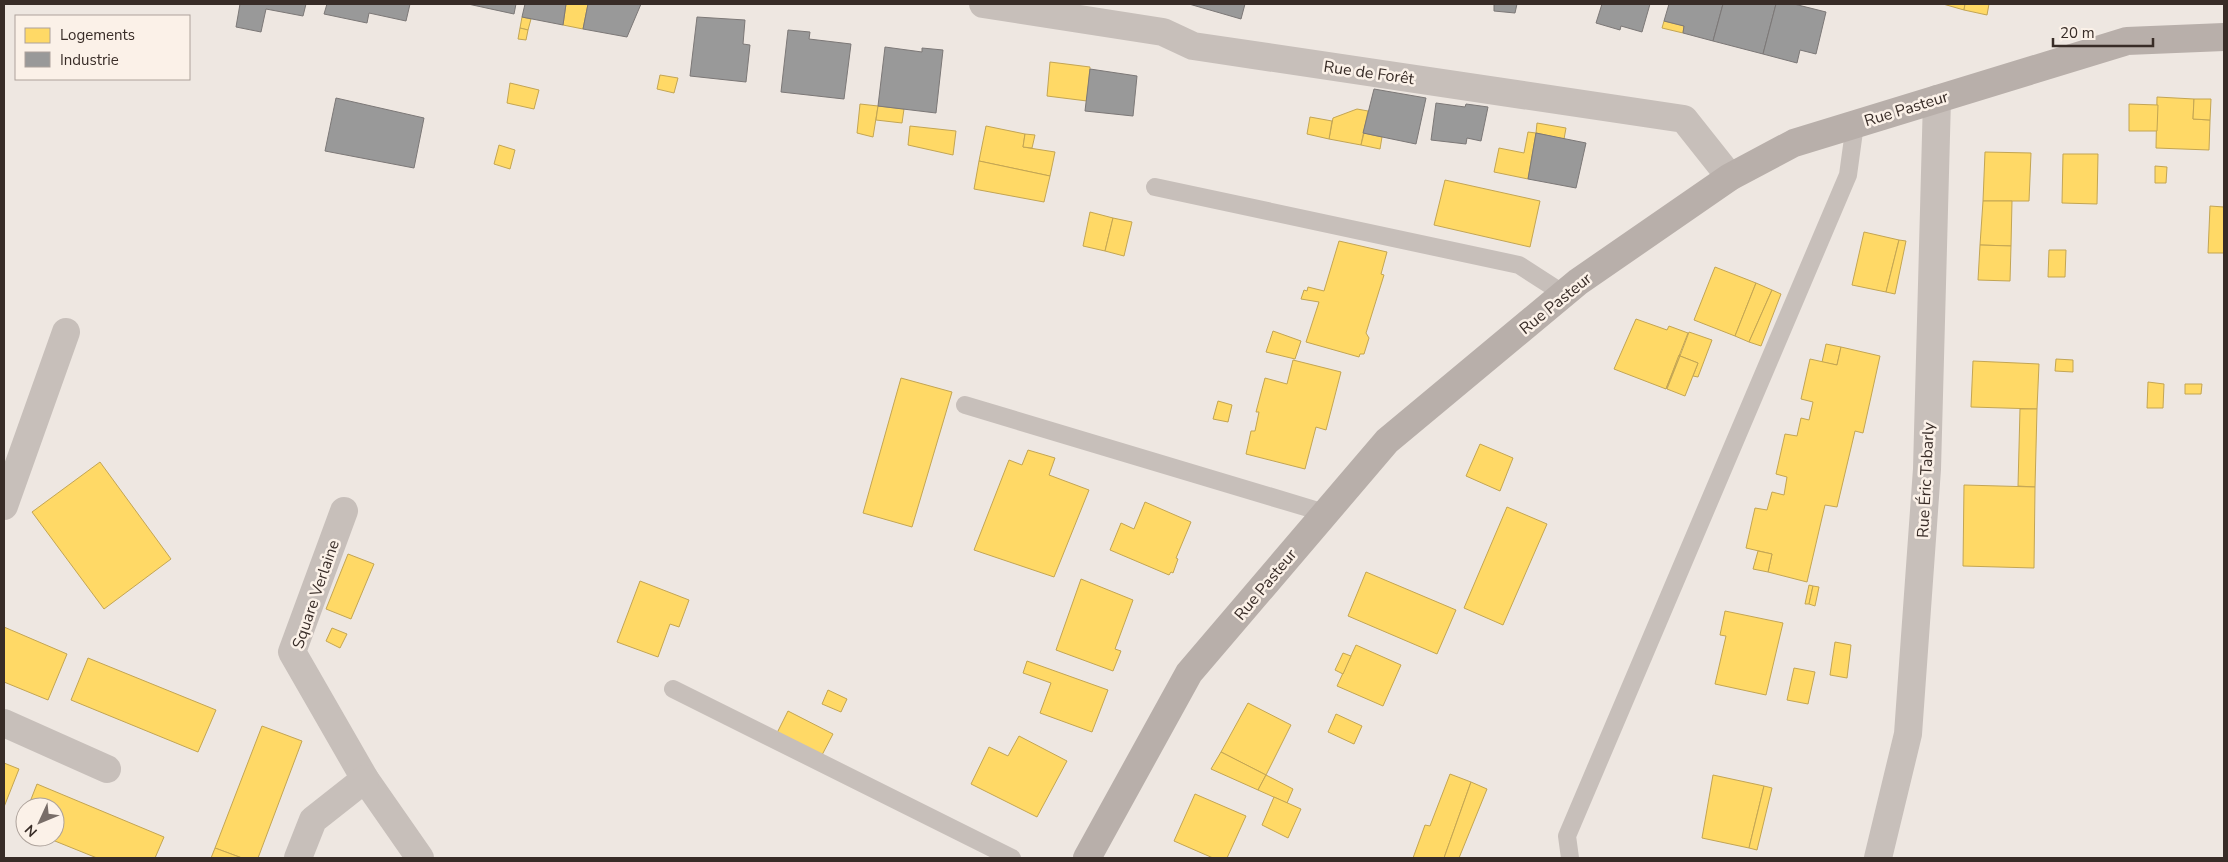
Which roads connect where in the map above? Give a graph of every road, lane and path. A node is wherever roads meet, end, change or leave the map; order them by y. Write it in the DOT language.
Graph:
graph roads {
  1 [pos="983,4"];
  2 [pos="2224,37"];
  3 [pos="1937,99"];
  4 [pos="1855,124"];
  5 [pos="1730,177"];
  6 [pos="1156,187"];
  7 [pos="1564,294"];
  8 [pos="66,332"];
  9 [pos="965,404"];
  10 [pos="4,506"];
  11 [pos="344,511"];
  12 [pos="1325,514"];
  13 [pos="673,689"];
  14 [pos="4,723"];
  15 [pos="107,769"];
  16 [pos="365,779"];
  17 [pos="298,858"];
  18 [pos="420,858"];
  19 [pos="1012,858"];
  20 [pos="1087,858"];
  21 [pos="1570,858"];
  22 [pos="1878,858"];
  1 -- 5 [label="street, Rue de Forêt"];
  2 -- 3 [label="main road, Rue Pasteur"];
  3 -- 4 [label="main road, Rue Pasteur"];
  3 -- 22 [label="street, Rue Éric Tabarly"];
  4 -- 5 [label="main road, Rue Pasteur"];
  4 -- 21 [label="lane"];
  5 -- 7 [label="main road, Rue Pasteur"];
  6 -- 7 [label="lane"];
  7 -- 12 [label="main road, Rue Pasteur"];
  8 -- 10 [label="street"];
  9 -- 12 [label="lane"];
  11 -- 16 [label="street, Square Verlaine"];
  12 -- 20 [label="main road, Rue Pasteur"];
  13 -- 19 [label="lane"];
  14 -- 15 [label="street"];
  16 -- 17 [label="street"];
  16 -- 18 [label="street, Square Verlaine"];
}
